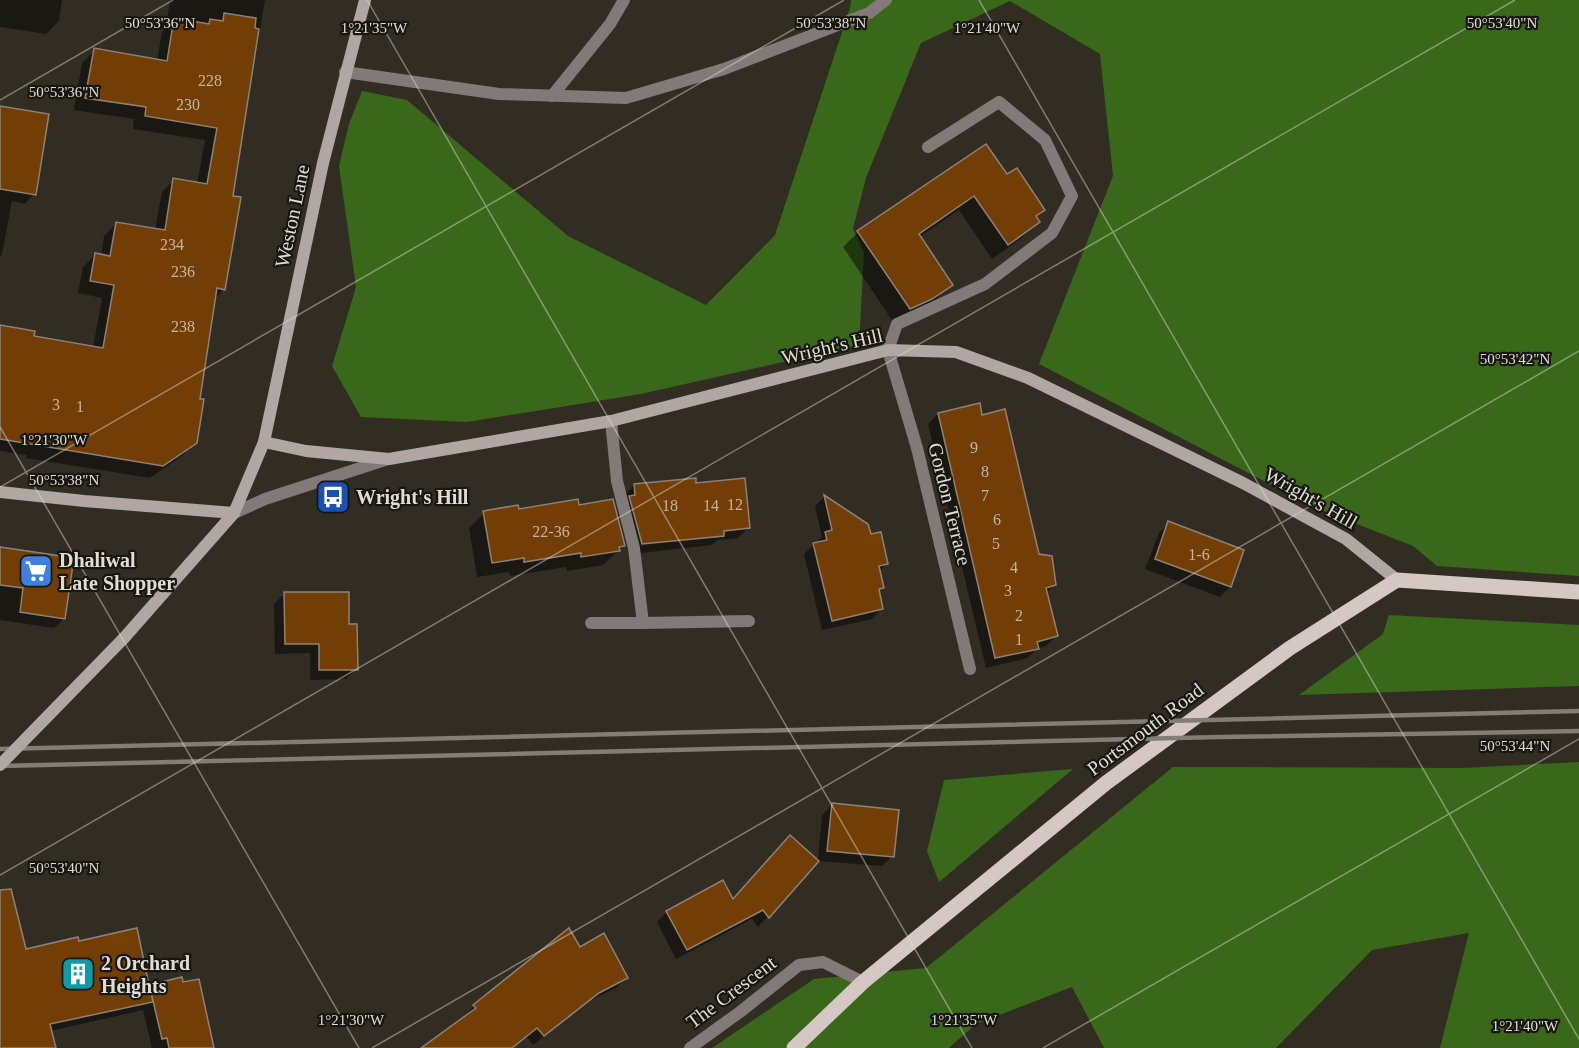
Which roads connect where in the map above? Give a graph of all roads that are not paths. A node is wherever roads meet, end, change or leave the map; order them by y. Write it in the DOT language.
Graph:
graph roads {
  1 [pos="365,0"];
  2 [pos="624,0"];
  3 [pos="886,0"];
  4 [pos="345,72"];
  5 [pos="552,96"];
  6 [pos="928,147"];
  7 [pos="888,350"];
  8 [pos="611,421"];
  9 [pos="264,442"];
  10 [pos="389,459"];
  11 [pos="0,492"];
  12 [pos="234,513"];
  13 [pos="1396,580"];
  14 [pos="1579,592"];
  15 [pos="749,621"];
  16 [pos="591,623"];
  17 [pos="643,623"];
  18 [pos="970,669"];
  19 [pos="0,765"];
  20 [pos="863,982"];
  21 [pos="690,1048"];
  22 [pos="794,1048"];
  1 -- 4 [label="street, Weston Lane"];
  2 -- 5 [label="street"];
  3 -- 5 [label="street"];
  4 -- 5 [label="street"];
  4 -- 9 [label="street, Weston Lane"];
  6 -- 7 [label="street"];
  7 -- 8 [label="street, Wright's Hill"];
  7 -- 13 [label="street, Wright's Hill"];
  7 -- 18 [label="street, Gordon Terrace"];
  8 -- 10 [label="street, Wright's Hill"];
  8 -- 17 [label="street"];
  9 -- 10 [label="street, Wright's Hill"];
  9 -- 12 [label="street, Weston Lane"];
  10 -- 12 [label="street"];
  11 -- 12 [label="street"];
  12 -- 19 [label="street, Weston Lane, bridge"];
  13 -- 14 [label="main road"];
  13 -- 20 [label="main road, Portsmouth Road"];
  15 -- 17 [label="street"];
  16 -- 17 [label="street"];
  20 -- 21 [label="street, The Crescent"];
  20 -- 22 [label="main road, Portsmouth Road"];
}
